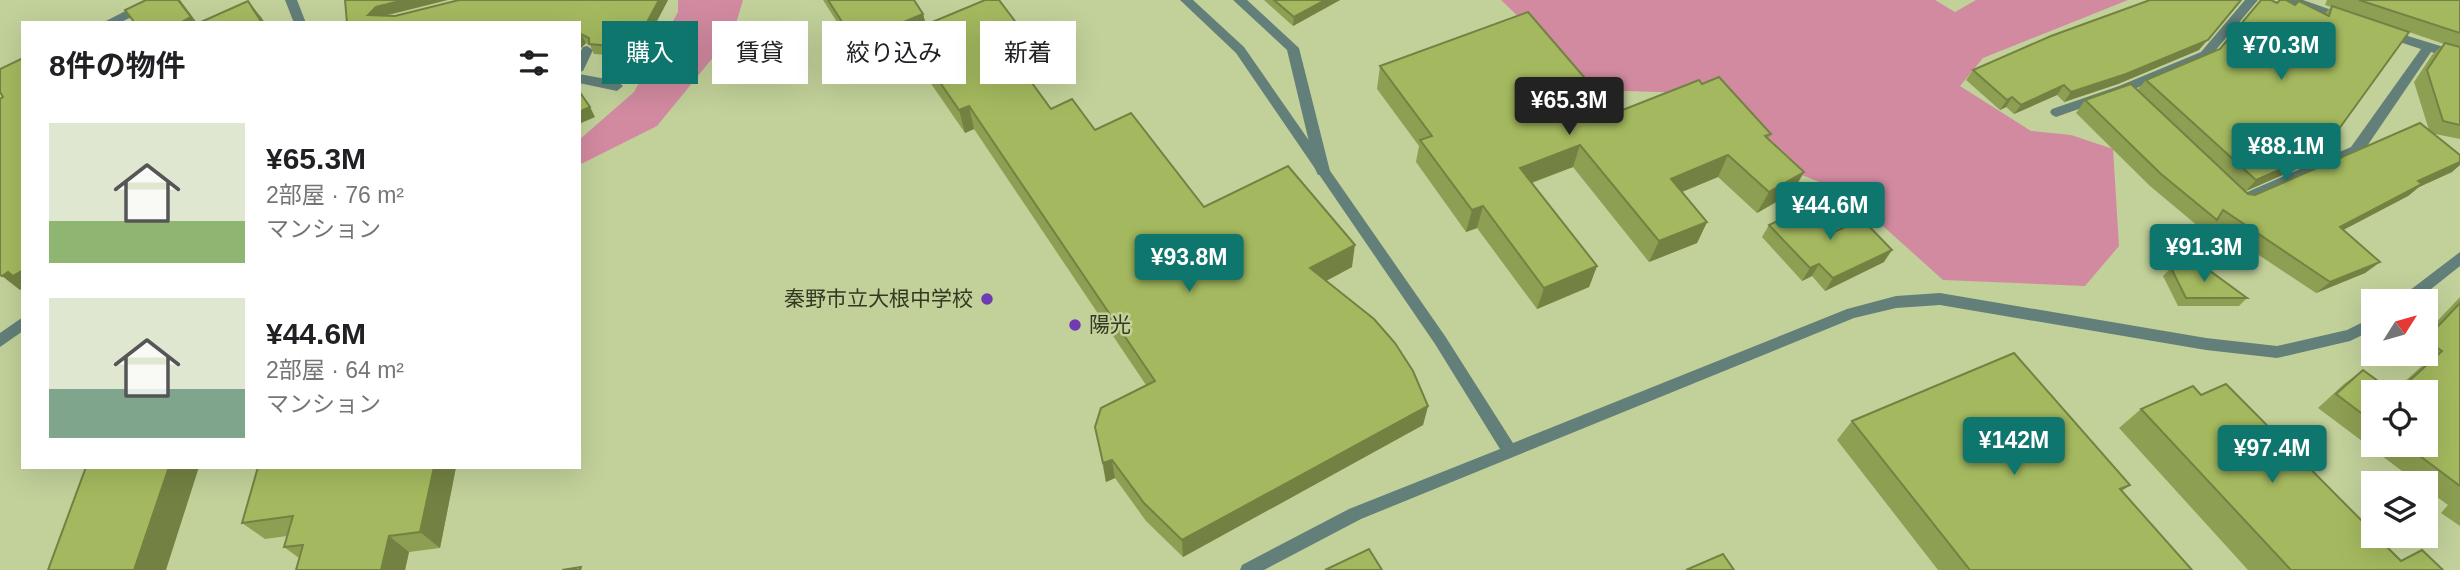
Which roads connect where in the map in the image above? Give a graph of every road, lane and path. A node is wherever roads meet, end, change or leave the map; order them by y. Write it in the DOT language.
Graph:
graph roads {
  1 [pos="157,0"];
  2 [pos="291,0"];
  3 [pos="1186,0"];
  4 [pos="1239,0"];
  5 [pos="2252,0"];
  6 [pos="2290,0"];
  7 [pos="2315,4"];
  8 [pos="112,21"];
  9 [pos="299,21"];
  10 [pos="2351,22"];
  11 [pos="2377,31"];
  12 [pos="2427,49"];
  13 [pos="587,50"];
  14 [pos="2460,57"];
  15 [pos="581,64"];
  16 [pos="581,78"];
  17 [pos="617,86"];
  18 [pos="2056,112"];
  19 [pos="1323,171"];
  20 [pos="2223,181"];
  21 [pos="2460,258"];
  22 [pos="2421,289"];
  23 [pos="21,325"];
  24 [pos="2361,329"];
  25 [pos="0,341"];
  26 [pos="1510,452"];
  27 [pos="1248,570"];
  1 -- 8 [label="street"];
  2 -- 9 [label="street"];
  3 -- 19 [label="street"];
  4 -- 19 [label="street"];
  5 -- 18 [label="street"];
  6 -- 7 [label="street"];
  7 -- 10 [label="street"];
  11 -- 12 [label="street"];
  12 -- 14 [label="street"];
  12 -- 20 [label="street"];
  13 -- 15 [label="street"];
  16 -- 17 [label="street"];
  19 -- 26 [label="street"];
  21 -- 22 [label="street"];
  23 -- 25 [label="street"];
  24 -- 26 [label="street"];
  26 -- 27 [label="street"];
}
